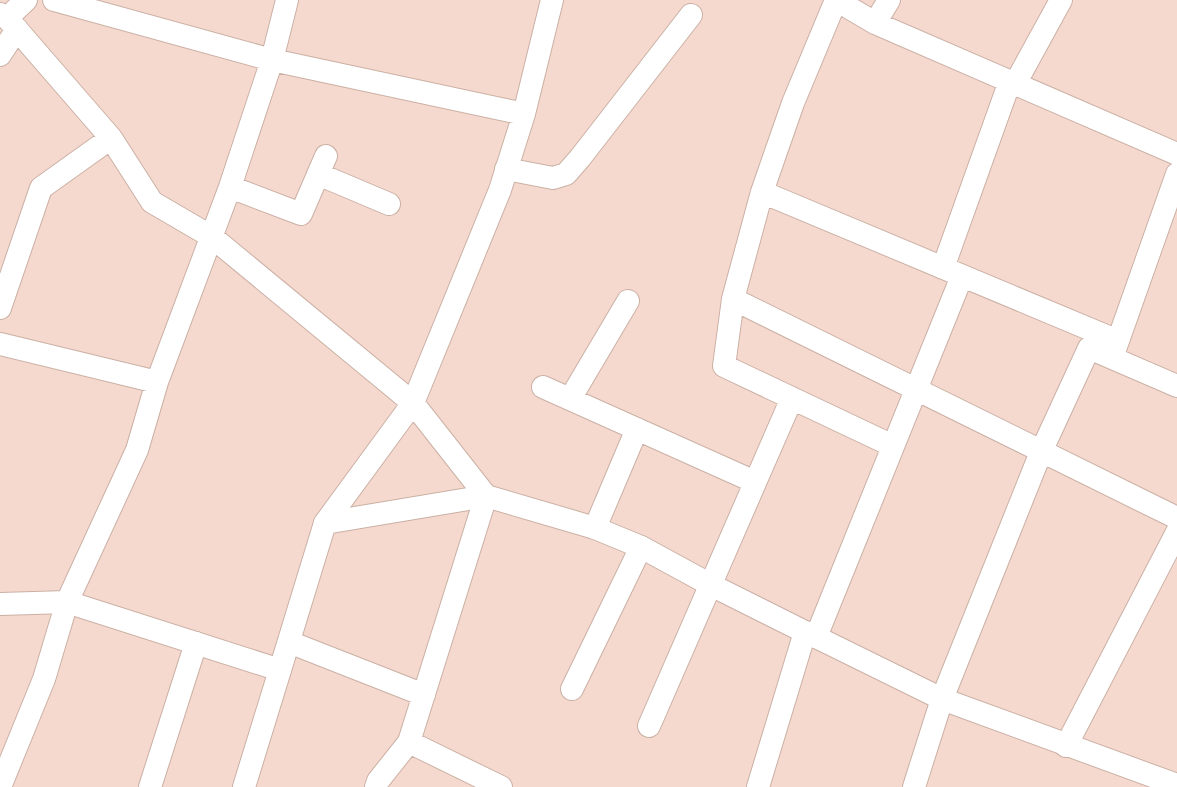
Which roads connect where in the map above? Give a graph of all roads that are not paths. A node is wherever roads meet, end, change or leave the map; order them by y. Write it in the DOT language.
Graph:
graph roads {
  1 [pos="26,0"];
  2 [pos="54,0"];
  3 [pos="287,0"];
  4 [pos="552,0"];
  5 [pos="836,0"];
  6 [pos="889,0"];
  7 [pos="1061,0"];
  8 [pos="691,15"];
  9 [pos="8,20"];
  10 [pos="875,23"];
  11 [pos="0,55"];
  12 [pos="272,60"];
  13 [pos="1012,82"];
  14 [pos="524,114"];
  15 [pos="112,138"];
  16 [pos="1177,154"];
  17 [pos="506,169"];
  18 [pos="1177,174"];
  19 [pos="230,187"];
  20 [pos="762,192"];
  21 [pos="389,204"];
  22 [pos="212,237"];
  23 [pos="953,272"];
  24 [pos="733,299"];
  25 [pos="628,300"];
  26 [pos="0,308"];
  27 [pos="0,344"];
  28 [pos="1115,349"];
  29 [pos="157,382"];
  30 [pos="1177,386"];
  31 [pos="543,387"];
  32 [pos="916,390"];
  33 [pos="792,398"];
  34 [pos="570,399"];
  35 [pos="413,403"];
  36 [pos="637,429"];
  37 [pos="893,446"];
  38 [pos="1041,452"];
  39 [pos="755,482"];
  40 [pos="486,496"];
  41 [pos="1177,518"];
  42 [pos="325,523"];
  43 [pos="595,528"];
  44 [pos="1177,532"];
  45 [pos="642,547"];
  46 [pos="711,585"];
  47 [pos="67,602"];
  48 [pos="0,604"];
  49 [pos="810,634"];
  50 [pos="289,642"];
  51 [pos="196,643"];
  52 [pos="280,670"];
  53 [pos="572,689"];
  54 [pos="424,695"];
  55 [pos="942,699"];
  56 [pos="649,726"];
  57 [pos="409,742"];
  58 [pos="1066,746"];
  59 [pos="1177,785"];
  60 [pos="0,787"];
  61 [pos="150,787"];
  62 [pos="244,787"];
  63 [pos="376,787"];
  64 [pos="501,787"];
  65 [pos="758,787"];
  66 [pos="914,787"];
  1 -- 9 [label="street"];
  2 -- 12 [label="street"];
  3 -- 12 [label="street"];
  4 -- 14 [label="street"];
  5 -- 10 [label="street"];
  5 -- 20 [label="street"];
  6 -- 10 [label="street"];
  7 -- 13 [label="street"];
  8 -- 17 [label="street"];
  9 -- 11 [label="street"];
  9 -- 15 [label="street"];
  10 -- 13 [label="street"];
  12 -- 14 [label="street"];
  12 -- 19 [label="street"];
  13 -- 16 [label="street"];
  13 -- 23 [label="street"];
  14 -- 17 [label="street"];
  15 -- 22 [label="street"];
  15 -- 26 [label="street"];
  17 -- 35 [label="street"];
  18 -- 28 [label="street"];
  19 -- 21 [label="street"];
  19 -- 22 [label="street"];
  20 -- 23 [label="street"];
  20 -- 24 [label="street"];
  22 -- 29 [label="street"];
  22 -- 35 [label="street"];
  23 -- 28 [label="street"];
  23 -- 32 [label="street"];
  24 -- 32 [label="street"];
  24 -- 33 [label="street"];
  25 -- 34 [label="street"];
  27 -- 29 [label="street"];
  28 -- 30 [label="street"];
  28 -- 38 [label="street"];
  29 -- 47 [label="street"];
  31 -- 34 [label="street"];
  32 -- 37 [label="street"];
  32 -- 38 [label="street"];
  33 -- 37 [label="street"];
  33 -- 39 [label="street"];
  34 -- 36 [label="street"];
  35 -- 40 [label="street"];
  35 -- 42 [label="street"];
  36 -- 39 [label="street"];
  36 -- 43 [label="street"];
  37 -- 49 [label="street"];
  38 -- 41 [label="street"];
  38 -- 55 [label="street"];
  39 -- 46 [label="street"];
  40 -- 42 [label="street"];
  40 -- 43 [label="street"];
  40 -- 54 [label="street"];
  42 -- 50 [label="street"];
  43 -- 45 [label="street"];
  44 -- 58 [label="street"];
  45 -- 46 [label="street"];
  45 -- 53 [label="street"];
  46 -- 49 [label="street"];
  46 -- 56 [label="street"];
  47 -- 48 [label="street"];
  47 -- 51 [label="street"];
  47 -- 60 [label="street"];
  49 -- 55 [label="street"];
  49 -- 65 [label="street"];
  50 -- 52 [label="street"];
  50 -- 54 [label="street"];
  51 -- 52 [label="street"];
  51 -- 61 [label="street"];
  52 -- 62 [label="street"];
  54 -- 57 [label="street"];
  55 -- 58 [label="street"];
  55 -- 66 [label="street"];
  57 -- 63 [label="street"];
  57 -- 64 [label="street"];
  58 -- 59 [label="street"];
}
